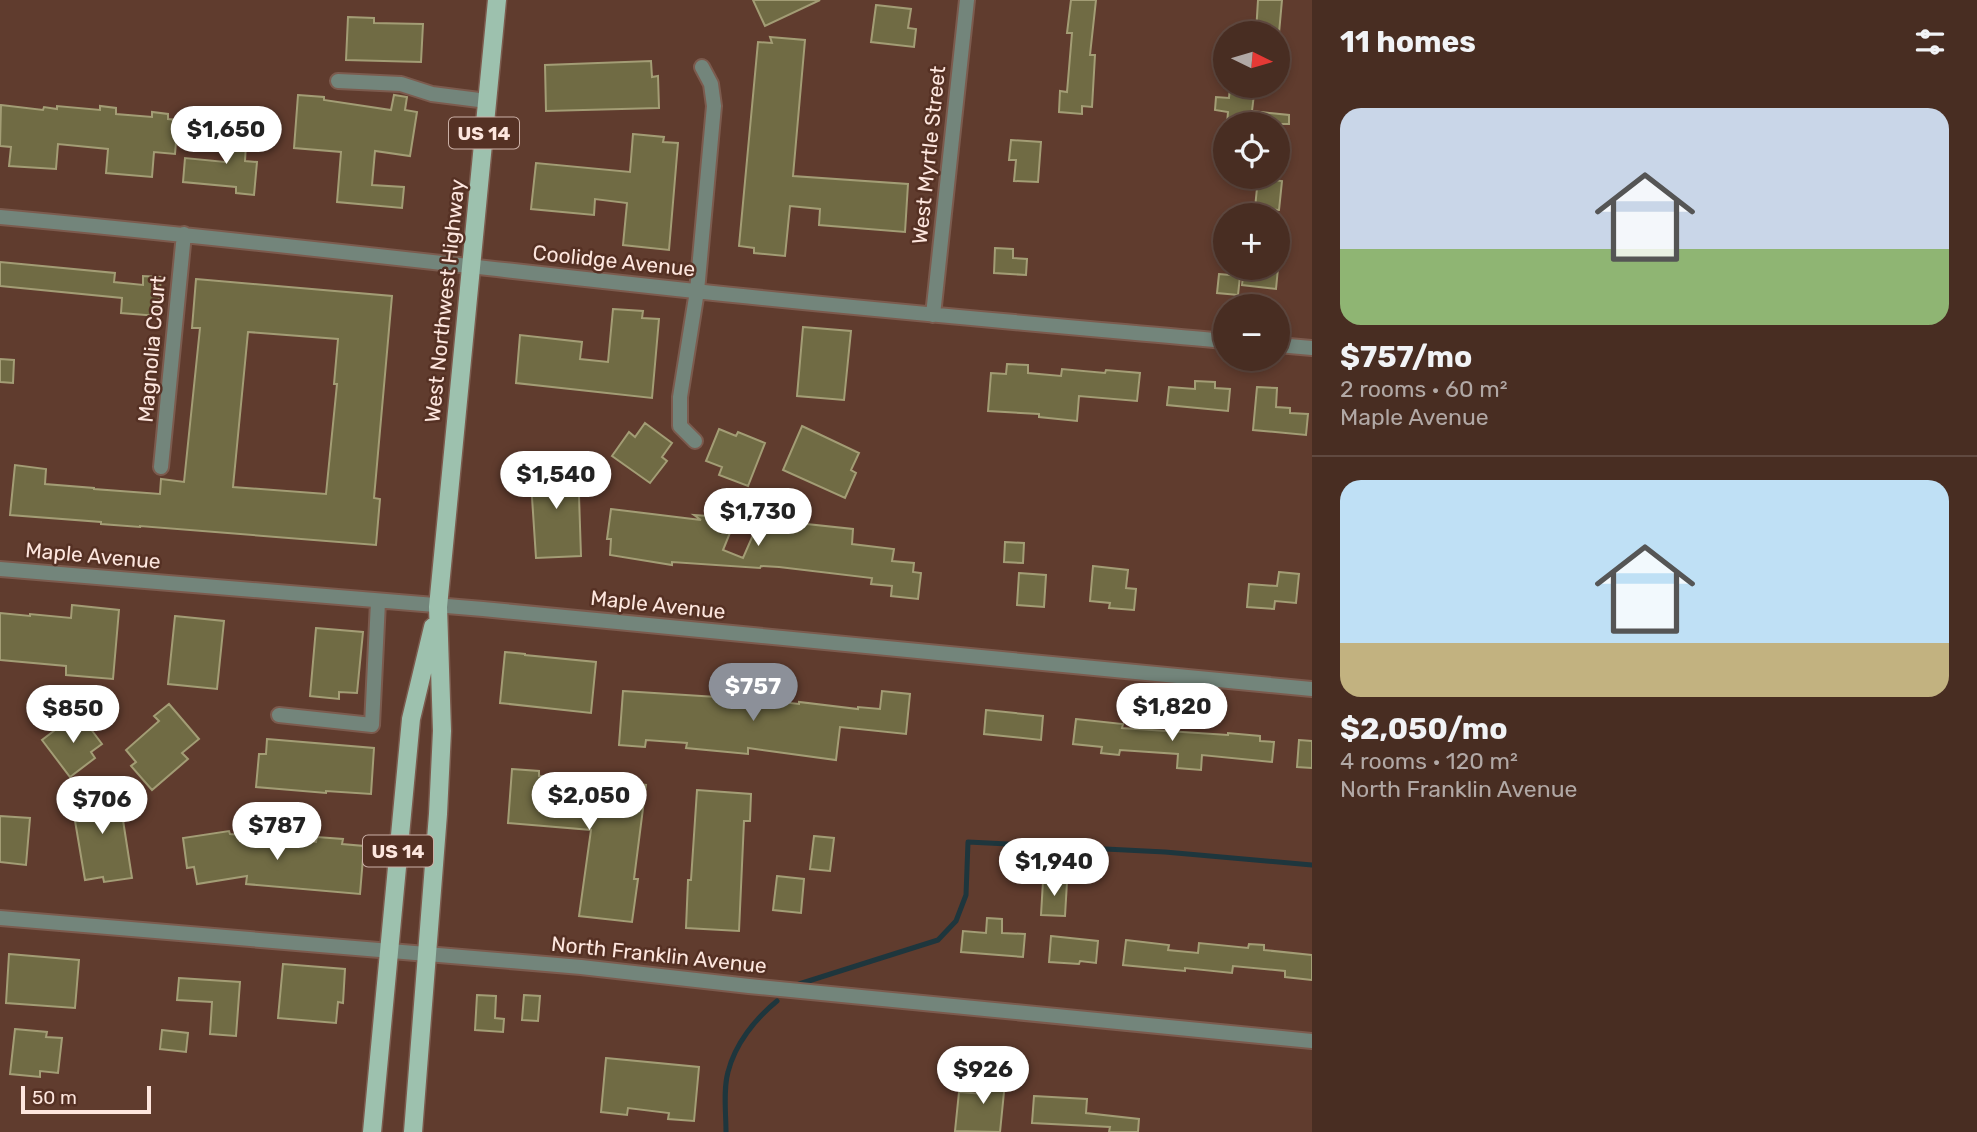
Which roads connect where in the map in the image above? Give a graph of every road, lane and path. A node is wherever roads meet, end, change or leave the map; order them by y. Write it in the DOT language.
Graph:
graph roads {
  1 [pos="497,0"];
  2 [pos="967,0"];
  3 [pos="702,67"];
  4 [pos="338,81"];
  5 [pos="487,101"];
  6 [pos="0,217"];
  7 [pos="184,234"];
  8 [pos="471,267"];
  9 [pos="697,291"];
  10 [pos="933,315"];
  11 [pos="1213,340"];
  12 [pos="1290,346"];
  13 [pos="1312,348"];
  14 [pos="695,441"];
  15 [pos="161,467"];
  16 [pos="0,569"];
  17 [pos="378,601"];
  18 [pos="438,607"];
  19 [pos="1312,690"];
  20 [pos="279,715"];
  21 [pos="0,918"];
  22 [pos="388,950"];
  23 [pos="427,954"];
  24 [pos="1312,1041"];
  25 [pos="372,1132"];
  26 [pos="413,1132"];
  1 -- 5 [label="main road, West Northwest Highway / US 14"];
  2 -- 10 [label="street, West Myrtle Street"];
  3 -- 9 [label="street"];
  4 -- 5 [label="street"];
  5 -- 8 [label="main road, West Northwest Highway / US 14"];
  6 -- 7 [label="street, Coolidge Avenue"];
  7 -- 8 [label="street, Coolidge Avenue"];
  7 -- 15 [label="street, Magnolia Court"];
  8 -- 9 [label="street, Coolidge Avenue"];
  8 -- 18 [label="main road, West Northwest Highway / US 14"];
  9 -- 10 [label="street, Coolidge Avenue"];
  9 -- 14 [label="street"];
  10 -- 11 [label="street, Coolidge Avenue"];
  12 -- 13 [label="street"];
  16 -- 17 [label="street, Maple Avenue"];
  17 -- 18 [label="street, Maple Avenue"];
  17 -- 20 [label="street"];
  18 -- 19 [label="street, Maple Avenue"];
  18 -- 22 [label="main road, West Northwest Highway / US 14"];
  18 -- 23 [label="main road, West Northwest Highway / US 14"];
  21 -- 22 [label="street, North Franklin Avenue"];
  22 -- 23 [label="street, North Franklin Avenue"];
  22 -- 25 [label="main road, West Northwest Highway / US 14"];
  23 -- 24 [label="street, North Franklin Avenue"];
  23 -- 26 [label="main road, West Northwest Highway / US 14"];
}
